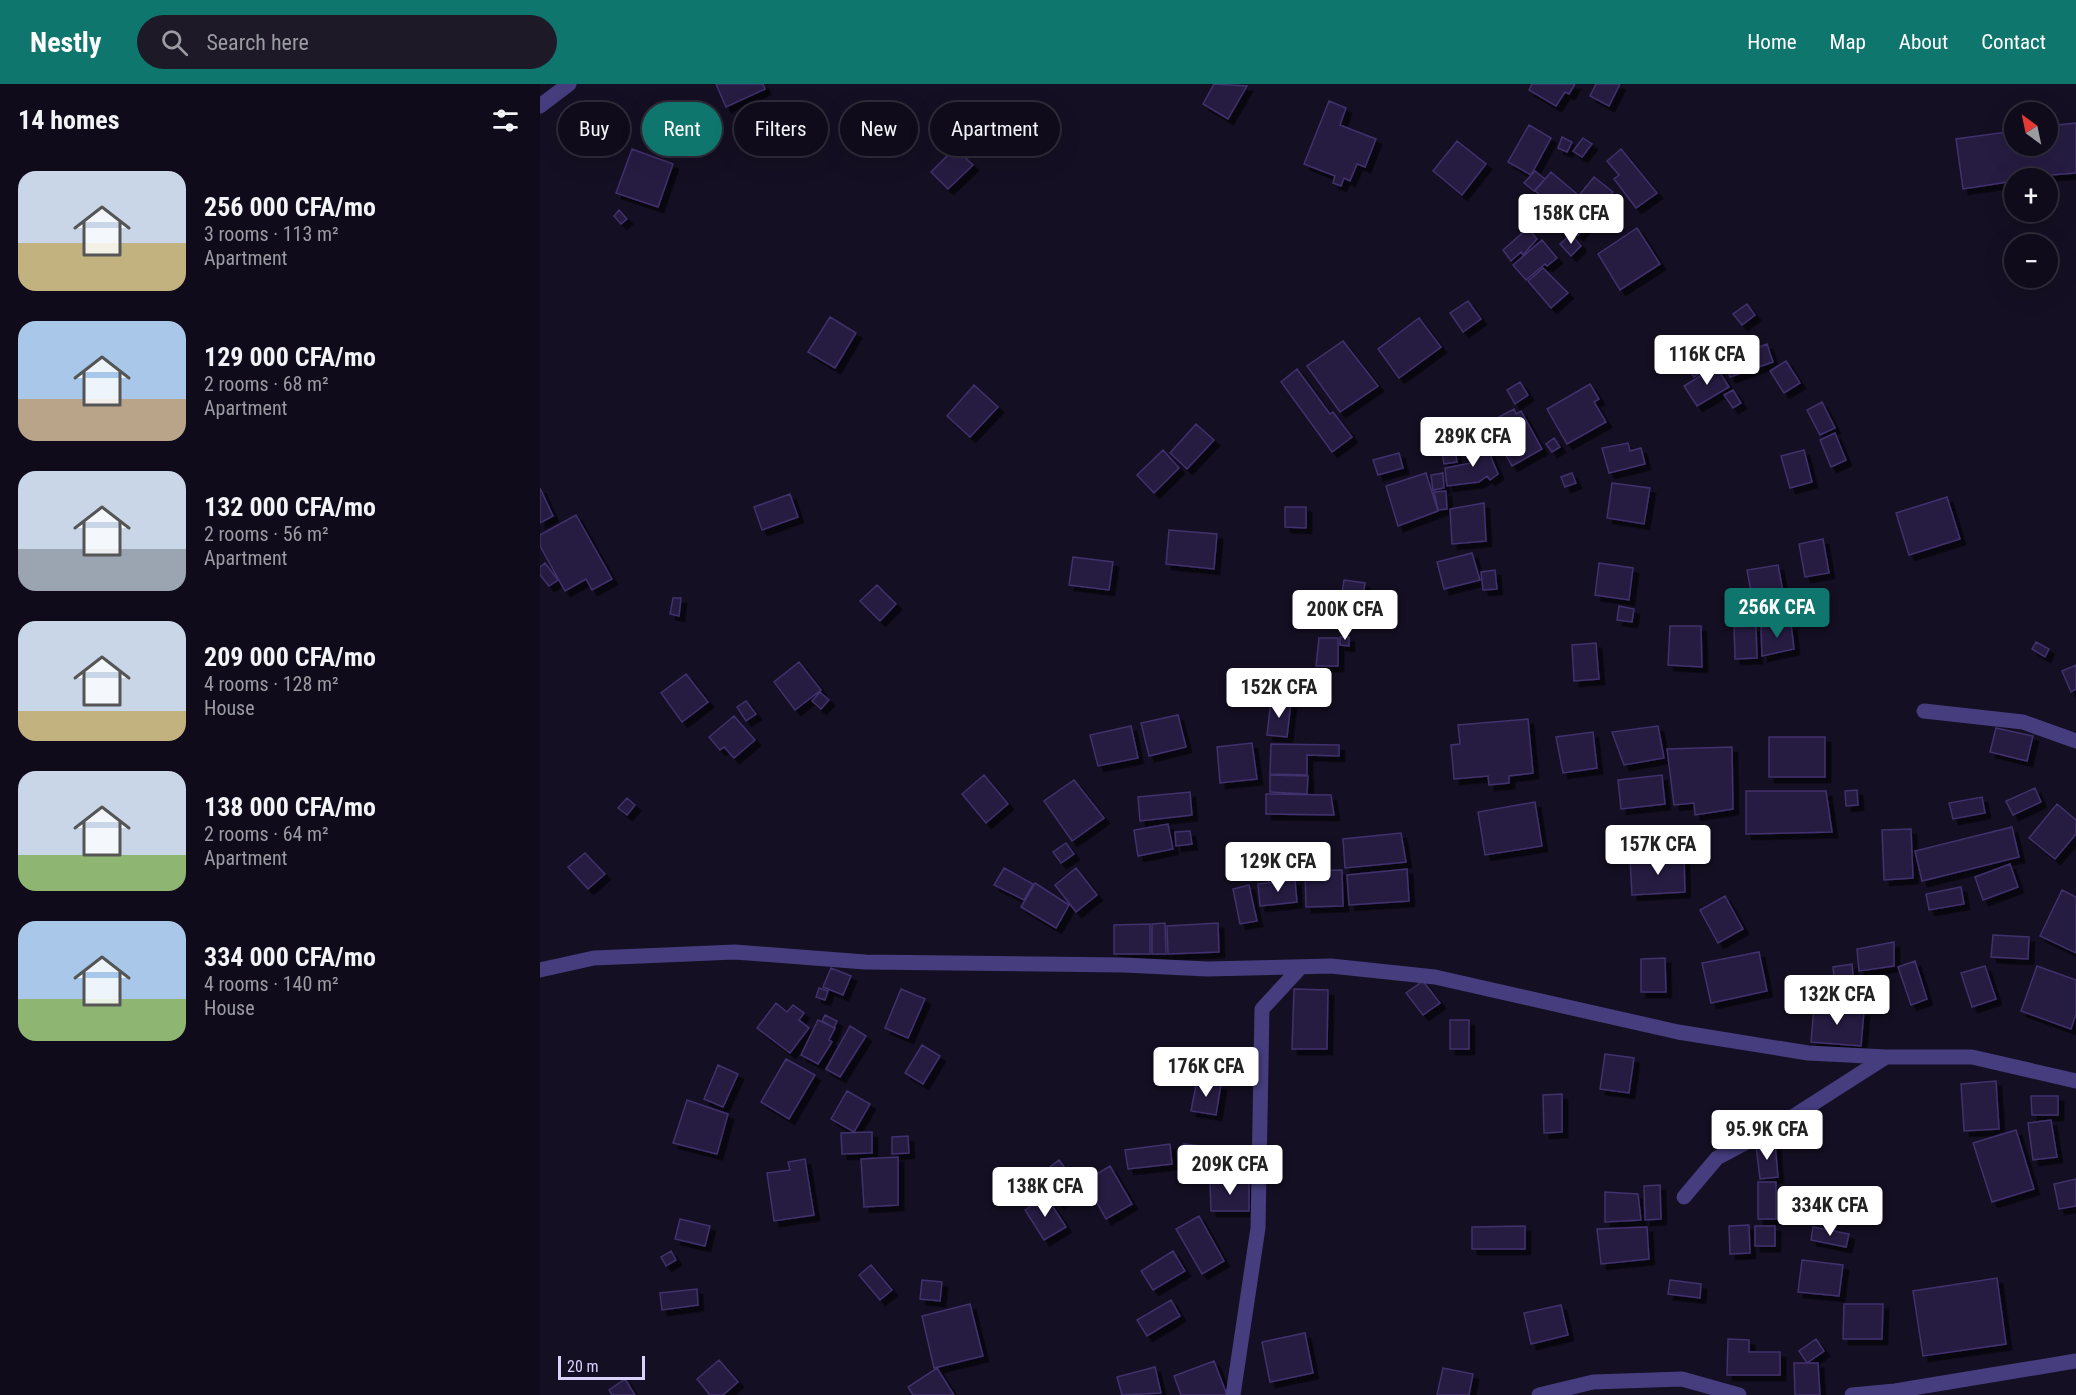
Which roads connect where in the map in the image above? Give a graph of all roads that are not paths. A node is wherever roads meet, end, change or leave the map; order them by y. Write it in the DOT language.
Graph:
graph roads {
  1 [pos="569,84"];
  2 [pos="540,106"];
  3 [pos="1924,711"];
  4 [pos="2076,741"];
  5 [pos="1301,967"];
  6 [pos="540,970"];
  7 [pos="1886,1057"];
  8 [pos="2076,1081"];
  9 [pos="1684,1197"];
  10 [pos="2076,1361"];
  11 [pos="1233,1395"];
  12 [pos="1539,1395"];
  13 [pos="1739,1395"];
  14 [pos="1852,1395"];
  1 -- 2 [label="street"];
  3 -- 4 [label="street"];
  5 -- 6 [label="street"];
  5 -- 7 [label="street"];
  5 -- 11 [label="street"];
  7 -- 8 [label="street"];
  7 -- 9 [label="street"];
  10 -- 14 [label="street"];
  12 -- 13 [label="street"];
}
